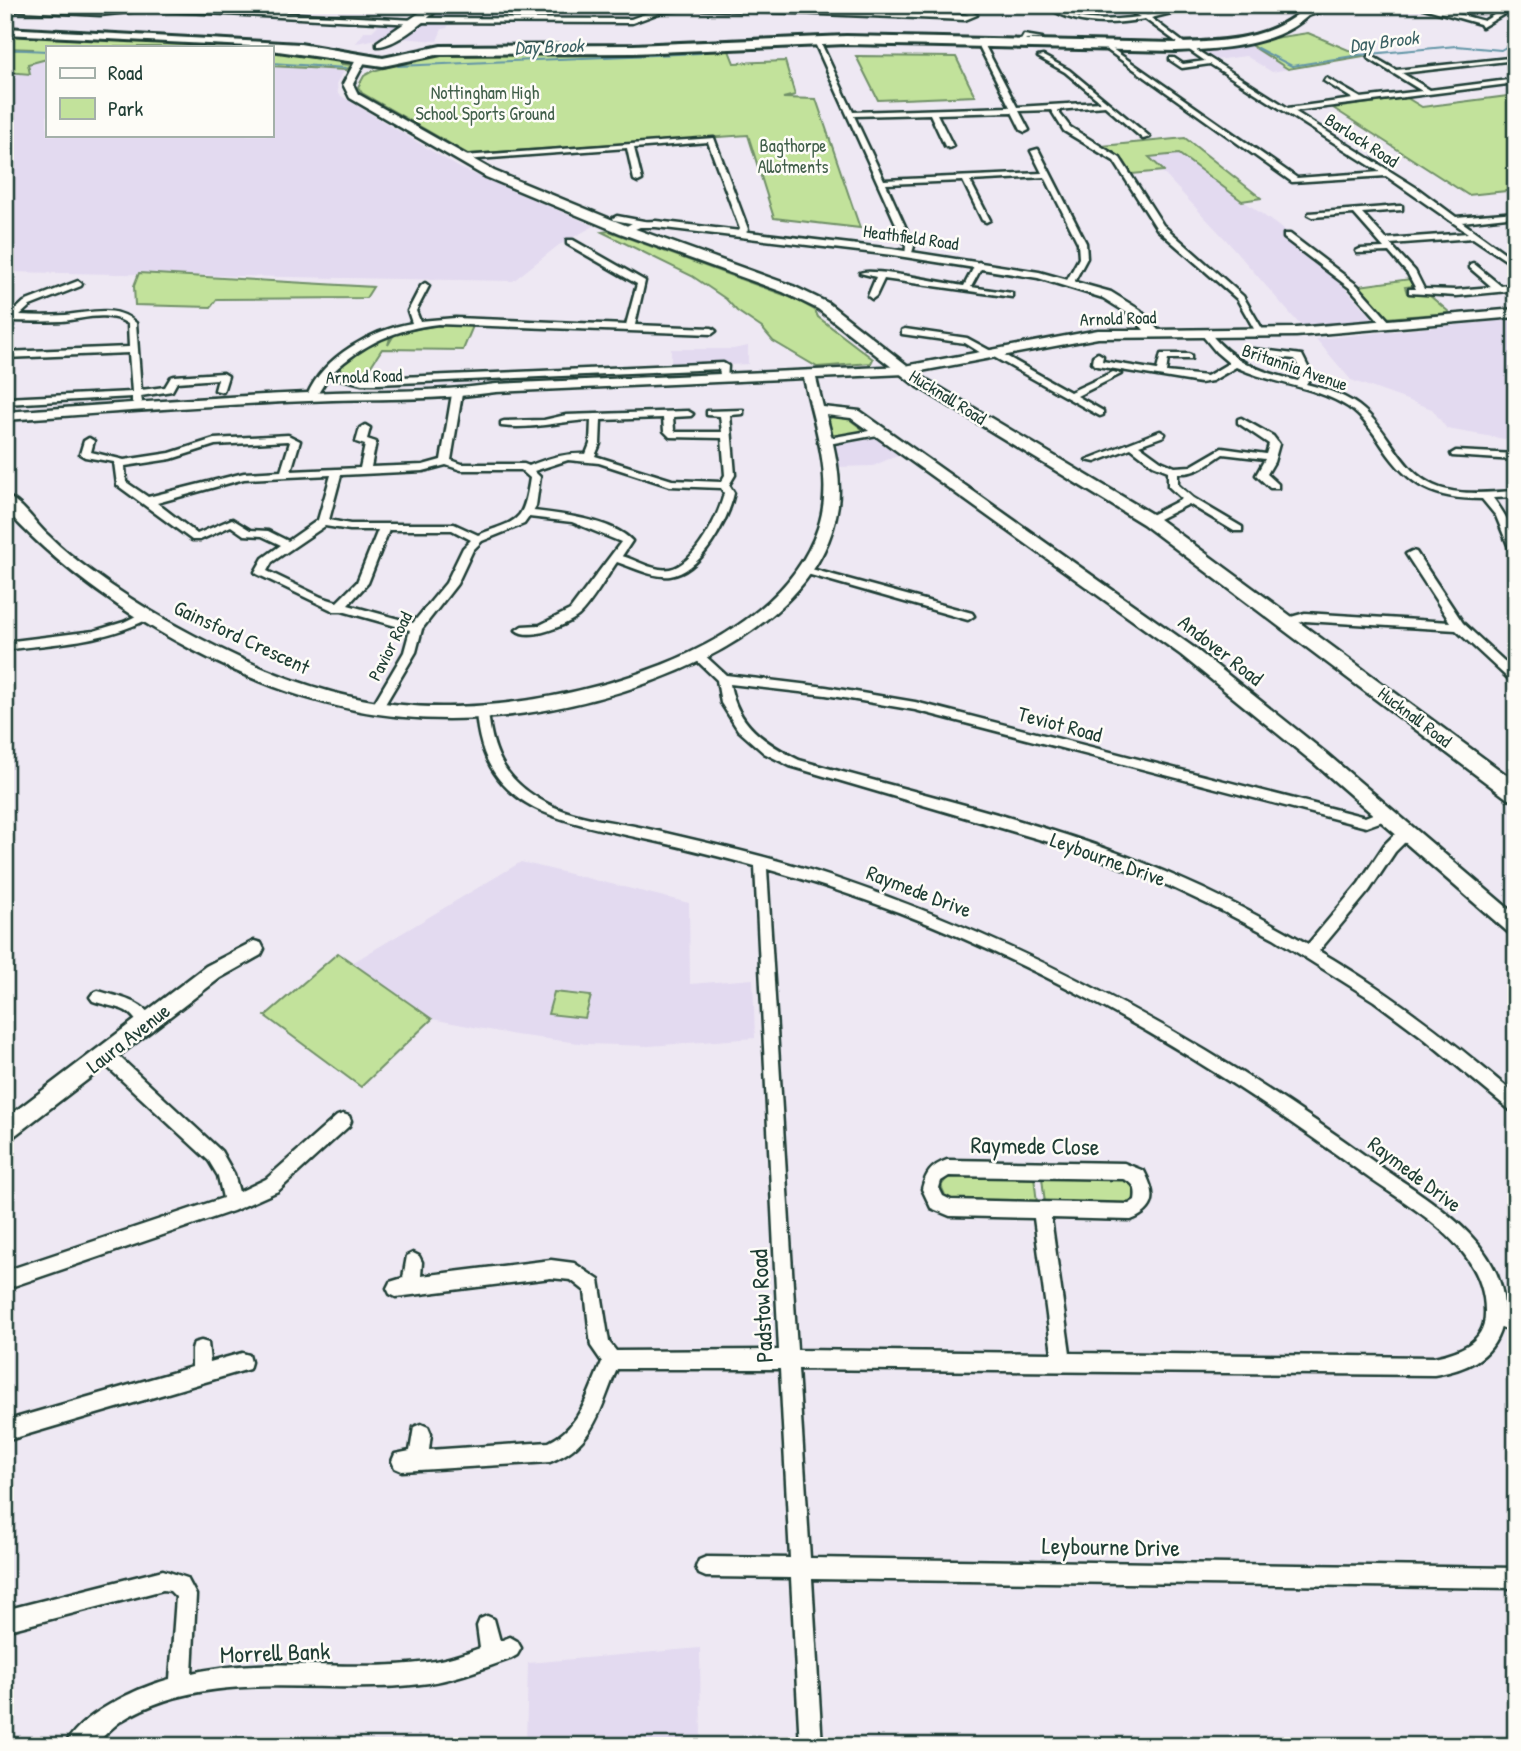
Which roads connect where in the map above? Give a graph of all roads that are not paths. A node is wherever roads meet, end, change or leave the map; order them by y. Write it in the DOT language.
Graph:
graph roads {
  1 [pos="220,5"];
  2 [pos="437,5"];
  3 [pos="648,5"];
  4 [pos="716,5"];
  5 [pos="954,5"];
  6 [pos="1048,5"];
  7 [pos="1122,5"];
  8 [pos="1200,5"];
  9 [pos="1338,5"];
  10 [pos="1416,5"];
  11 [pos="1515,5"];
  12 [pos="150,7"];
  13 [pos="5,8"];
  14 [pos="698,8"];
  15 [pos="1309,8"];
  16 [pos="661,10"];
  17 [pos="211,12"];
  18 [pos="1147,18"];
  19 [pos="632,21"];
  20 [pos="414,24"];
  21 [pos="628,29"];
  22 [pos="5,30"];
  23 [pos="1039,38"];
  24 [pos="817,41"];
  25 [pos="1022,41"];
  26 [pos="980,42"];
  27 [pos="381,44"];
  28 [pos="267,46"];
  29 [pos="273,46"];
  30 [pos="1185,46"];
  31 [pos="1105,47"];
  32 [pos="407,48"];
  33 [pos="1497,53"];
  34 [pos="362,54"];
  35 [pos="1041,57"];
  36 [pos="1370,57"];
  37 [pos="1172,59"];
  38 [pos="1507,59"];
  39 [pos="391,61"];
  40 [pos="1211,62"];
  41 [pos="1516,63"];
  42 [pos="1395,72"];
  43 [pos="352,76"];
  44 [pos="1326,80"];
  45 [pos="1516,81"];
  46 [pos="1429,92"];
  47 [pos="1360,101"];
  48 [pos="1107,104"];
  49 [pos="1013,108"];
  50 [pos="1053,109"];
  51 [pos="1285,110"];
  52 [pos="932,111"];
  53 [pos="850,114"];
  54 [pos="1025,130"];
  55 [pos="1146,137"];
  56 [pos="630,145"];
  57 [pos="949,146"];
  58 [pos="1035,151"];
  59 [pos="464,159"];
  60 [pos="1384,174"];
  61 [pos="1048,175"];
  62 [pos="965,178"];
  63 [pos="638,180"];
  64 [pos="881,182"];
  65 [pos="1399,208"];
  66 [pos="1356,212"];
  67 [pos="1516,214"];
  68 [pos="1313,216"];
  69 [pos="986,220"];
  70 [pos="1454,220"];
  71 [pos="621,224"];
  72 [pos="741,234"];
  73 [pos="1475,235"];
  74 [pos="1287,236"];
  75 [pos="570,242"];
  76 [pos="1382,242"];
  77 [pos="1389,250"];
  78 [pos="1360,252"];
  79 [pos="908,254"];
  80 [pos="1513,261"];
  81 [pos="979,265"];
  82 [pos="1474,269"];
  83 [pos="864,273"];
  84 [pos="882,274"];
  85 [pos="1070,282"];
  86 [pos="78,284"];
  87 [pos="423,286"];
  88 [pos="967,287"];
  89 [pos="1498,288"];
  90 [pos="1508,288"];
  91 [pos="1009,295"];
  92 [pos="872,296"];
  93 [pos="1516,313"];
  94 [pos="9,318"];
  95 [pos="417,324"];
  96 [pos="1387,324"];
  97 [pos="630,328"];
  98 [pos="705,329"];
  99 [pos="905,332"];
  100 [pos="1260,332"];
  101 [pos="1154,333"];
  102 [pos="1205,333"];
  103 [pos="135,350"];
  104 [pos="1253,352"];
  105 [pos="991,353"];
  106 [pos="5,355"];
  107 [pos="1098,356"];
  108 [pos="1188,356"];
  109 [pos="1234,364"];
  110 [pos="905,370"];
  111 [pos="327,373"];
  112 [pos="809,374"];
  113 [pos="1116,374"];
  114 [pos="1161,374"];
  115 [pos="724,379"];
  116 [pos="1300,385"];
  117 [pos="220,390"];
  118 [pos="457,394"];
  119 [pos="312,396"];
  120 [pos="1070,396"];
  121 [pos="137,400"];
  122 [pos="5,401"];
  123 [pos="817,410"];
  124 [pos="725,412"];
  125 [pos="740,412"];
  126 [pos="710,413"];
  127 [pos="1100,413"];
  128 [pos="668,414"];
  129 [pos="688,414"];
  130 [pos="5,416"];
  131 [pos="596,417"];
  132 [pos="1241,421"];
  133 [pos="504,425"];
  134 [pos="365,428"];
  135 [pos="880,432"];
  136 [pos="1160,434"];
  137 [pos="727,435"];
  138 [pos="89,441"];
  139 [pos="823,442"];
  140 [pos="1133,445"];
  141 [pos="85,454"];
  142 [pos="1456,454"];
  143 [pos="590,456"];
  144 [pos="1270,457"];
  145 [pos="1516,457"];
  146 [pos="73,459"];
  147 [pos="1091,460"];
  148 [pos="121,463"];
  149 [pos="446,463"];
  150 [pos="530,469"];
  151 [pos="365,470"];
  152 [pos="1173,471"];
  153 [pos="337,472"];
  154 [pos="285,474"];
  155 [pos="724,485"];
  156 [pos="1274,485"];
  157 [pos="1516,494"];
  158 [pos="1485,495"];
  159 [pos="5,500"];
  160 [pos="1189,500"];
  161 [pos="152,501"];
  162 [pos="527,514"];
  163 [pos="1149,520"];
  164 [pos="323,522"];
  165 [pos="385,527"];
  166 [pos="1238,529"];
  167 [pos="478,539"];
  168 [pos="289,545"];
  169 [pos="1515,550"];
  170 [pos="1412,554"];
  171 [pos="616,558"];
  172 [pos="804,570"];
  173 [pos="338,608"];
  174 [pos="146,615"];
  175 [pos="968,616"];
  176 [pos="1288,622"];
  177 [pos="1459,626"];
  178 [pos="416,628"];
  179 [pos="522,630"];
  180 [pos="5,646"];
  181 [pos="697,655"];
  182 [pos="723,679"];
  183 [pos="1516,679"];
  184 [pos="377,708"];
  185 [pos="482,711"];
  186 [pos="1516,793"];
  187 [pos="1383,814"];
  188 [pos="1408,836"];
  189 [pos="763,863"];
  190 [pos="1516,928"];
  191 [pos="254,948"];
  192 [pos="1308,954"];
  193 [pos="98,997"];
  194 [pos="148,1022"];
  195 [pos="106,1055"];
  196 [pos="1516,1105"];
  197 [pos="343,1121"];
  198 [pos="5,1133"];
  199 [pos="233,1203"];
  200 [pos="1041,1210"];
  201 [pos="413,1262"];
  202 [pos="5,1280"];
  203 [pos="1495,1316"];
  204 [pos="1516,1324"];
  205 [pos="201,1350"];
  206 [pos="789,1359"];
  207 [pos="612,1360"];
  208 [pos="243,1362"];
  209 [pos="1062,1362"];
  210 [pos="201,1374"];
  211 [pos="5,1431"];
  212 [pos="421,1434"];
  213 [pos="706,1567"];
  214 [pos="801,1569"];
  215 [pos="1516,1578"];
  216 [pos="5,1621"];
  217 [pos="487,1626"];
  218 [pos="180,1685"];
  219 [pos="76,1746"];
  220 [pos="811,1746"];
  1 -- 17 [label="street"];
  2 -- 20 [label="main road"];
  3 -- 16 [label="street"];
  4 -- 14 [label="street"];
  5 -- 14 [label="street"];
  6 -- 18 [label="street"];
  7 -- 18 [label="street, Barlock Road"];
  8 -- 18 [label="street"];
  9 -- 15 [label="street"];
  10 -- 11 [label="street"];
  12 -- 13 [label="street"];
  12 -- 17 [label="street"];
  14 -- 16 [label="street"];
  15 -- 30 [label="highway"];
  16 -- 19 [label="street"];
  17 -- 20 [label="street"];
  18 -- 30 [label="street, Barlock Road"];
  19 -- 20 [label="street"];
  19 -- 21 [label="street"];
  20 -- 27 [label="main road"];
  20 -- 32 [label="main road"];
  22 -- 28 [label="highway"];
  23 -- 25 [label="street"];
  24 -- 26 [label="highway"];
  24 -- 32 [label="highway"];
  24 -- 53 [label="street"];
  25 -- 30 [label="highway"];
  25 -- 32 [label="highway"];
  26 -- 31 [label="highway"];
  26 -- 49 [label="street"];
  27 -- 32 [label="highway"];
  27 -- 34 [label="highway"];
  29 -- 34 [label="highway"];
  30 -- 31 [label="highway"];
  30 -- 40 [label="street, Barlock Road"];
  31 -- 60 [label="street"];
  32 -- 39 [label="highway"];
  33 -- 38 [label="street"];
  34 -- 39 [label="highway"];
  34 -- 43 [label="main road"];
  35 -- 48 [label="street"];
  36 -- 42 [label="street"];
  37 -- 40 [label="street"];
  38 -- 41 [label="street"];
  38 -- 42 [label="street"];
  39 -- 43 [label="main road"];
  40 -- 51 [label="street, Barlock Road"];
  42 -- 46 [label="street"];
  43 -- 59 [label="main road, Hucknall Road"];
  44 -- 47 [label="street"];
  45 -- 46 [label="street"];
  46 -- 47 [label="street"];
  47 -- 51 [label="street"];
  48 -- 50 [label="street"];
  48 -- 55 [label="street"];
  49 -- 50 [label="street"];
  49 -- 52 [label="street"];
  49 -- 54 [label="street"];
  50 -- 100 [label="street"];
  51 -- 60 [label="street, Barlock Road"];
  52 -- 53 [label="street"];
  52 -- 57 [label="street"];
  53 -- 64 [label="street"];
  56 -- 59 [label="street"];
  56 -- 63 [label="street"];
  56 -- 72 [label="street"];
  58 -- 61 [label="street"];
  59 -- 71 [label="main road, Hucknall Road"];
  60 -- 70 [label="street, Barlock Road"];
  61 -- 62 [label="street"];
  61 -- 85 [label="street"];
  62 -- 64 [label="street"];
  62 -- 69 [label="street"];
  64 -- 79 [label="street"];
  65 -- 66 [label="street"];
  66 -- 68 [label="street"];
  66 -- 76 [label="street"];
  67 -- 70 [label="street"];
  70 -- 73 [label="street, Barlock Road"];
  71 -- 72 [label="main road, Heathfield Road"];
  71 -- 110 [label="main road, Hucknall Road"];
  72 -- 79 [label="main road, Heathfield Road"];
  73 -- 76 [label="street"];
  73 -- 80 [label="street, Barlock Road"];
  74 -- 96 [label="street"];
  75 -- 97 [label="street"];
  76 -- 77 [label="street"];
  77 -- 78 [label="street"];
  77 -- 89 [label="street"];
  79 -- 81 [label="main road, Heathfield Road"];
  81 -- 85 [label="main road, Heathfield Road"];
  81 -- 88 [label="street"];
  82 -- 89 [label="street"];
  83 -- 84 [label="street"];
  84 -- 88 [label="street"];
  84 -- 92 [label="street"];
  85 -- 101 [label="main road, Heathfield Road"];
  86 -- 94 [label="street"];
  87 -- 95 [label="street"];
  88 -- 91 [label="street"];
  89 -- 90 [label="street"];
  93 -- 96 [label="main road, Arnold Road"];
  94 -- 103 [label="street"];
  95 -- 97 [label="street"];
  95 -- 111 [label="street"];
  96 -- 100 [label="main road, Arnold Road"];
  97 -- 98 [label="street"];
  99 -- 105 [label="street"];
  100 -- 102 [label="main road, Arnold Road"];
  101 -- 102 [label="main road, Arnold Road"];
  101 -- 105 [label="main road, Arnold Road"];
  102 -- 109 [label="street, Britannia Avenue"];
  103 -- 106 [label="street"];
  103 -- 121 [label="street"];
  104 -- 116 [label="street"];
  105 -- 110 [label="main road, Arnold Road"];
  105 -- 120 [label="street"];
  107 -- 114 [label="street"];
  108 -- 114 [label="street"];
  109 -- 114 [label="street"];
  109 -- 116 [label="street, Britannia Avenue"];
  110 -- 112 [label="main road, Arnold Road"];
  110 -- 163 [label="main road, Hucknall Road"];
  111 -- 115 [label="street, Arnold Road"];
  111 -- 119 [label="street"];
  112 -- 115 [label="main road, Arnold Road"];
  112 -- 123 [label="main road, Gainsford Crescent"];
  113 -- 120 [label="street"];
  115 -- 118 [label="main road, Arnold Road"];
  116 -- 158 [label="street, Britannia Avenue"];
  117 -- 121 [label="street"];
  118 -- 119 [label="main road, Arnold Road"];
  118 -- 149 [label="street"];
  119 -- 121 [label="main road, Arnold Road"];
  120 -- 127 [label="street"];
  121 -- 122 [label="street, Arnold Road"];
  121 -- 130 [label="main road, Arnold Road"];
  123 -- 135 [label="main road, Andover Road"];
  123 -- 139 [label="main road, Gainsford Crescent"];
  124 -- 125 [label="street"];
  124 -- 126 [label="street"];
  124 -- 137 [label="street"];
  128 -- 129 [label="street"];
  128 -- 131 [label="street"];
  128 -- 137 [label="street"];
  131 -- 133 [label="street"];
  131 -- 143 [label="street"];
  132 -- 144 [label="street"];
  134 -- 151 [label="street"];
  135 -- 139 [label="street"];
  135 -- 187 [label="main road, Andover Road"];
  136 -- 140 [label="street"];
  137 -- 155 [label="street"];
  138 -- 141 [label="street"];
  139 -- 172 [label="main road, Gainsford Crescent"];
  140 -- 147 [label="street"];
  140 -- 152 [label="street"];
  141 -- 146 [label="street"];
  141 -- 148 [label="street"];
  142 -- 145 [label="street"];
  143 -- 150 [label="street"];
  143 -- 155 [label="street"];
  144 -- 152 [label="street"];
  144 -- 156 [label="street"];
  148 -- 154 [label="street"];
  148 -- 161 [label="street"];
  149 -- 150 [label="street"];
  149 -- 151 [label="street"];
  150 -- 162 [label="street"];
  151 -- 153 [label="street"];
  152 -- 160 [label="street"];
  153 -- 154 [label="street"];
  153 -- 164 [label="street"];
  154 -- 161 [label="street"];
  155 -- 171 [label="street"];
  157 -- 158 [label="street, Britannia Avenue"];
  158 -- 169 [label="street"];
  159 -- 174 [label="main road, Gainsford Crescent"];
  160 -- 163 [label="street"];
  160 -- 166 [label="street"];
  161 -- 168 [label="street"];
  162 -- 167 [label="street"];
  162 -- 171 [label="street"];
  163 -- 176 [label="main road, Hucknall Road"];
  164 -- 165 [label="street"];
  164 -- 168 [label="street"];
  165 -- 167 [label="street"];
  165 -- 173 [label="street"];
  167 -- 178 [label="street, Pavior Road"];
  168 -- 173 [label="street"];
  170 -- 177 [label="street"];
  171 -- 179 [label="street"];
  172 -- 175 [label="street"];
  172 -- 181 [label="main road, Gainsford Crescent"];
  173 -- 178 [label="street"];
  174 -- 180 [label="street"];
  174 -- 184 [label="main road, Gainsford Crescent"];
  176 -- 177 [label="street"];
  176 -- 186 [label="main road, Hucknall Road"];
  177 -- 183 [label="street"];
  178 -- 184 [label="street, Pavior Road"];
  181 -- 182 [label="street"];
  181 -- 185 [label="main road, Gainsford Crescent"];
  182 -- 187 [label="street, Teviot Road"];
  182 -- 192 [label="street, Leybourne Drive"];
  184 -- 185 [label="main road, Gainsford Crescent"];
  185 -- 189 [label="street, Raymede Drive"];
  187 -- 188 [label="main road, Andover Road"];
  188 -- 190 [label="main road, Andover Road"];
  188 -- 192 [label="street"];
  189 -- 203 [label="street, Raymede Drive"];
  189 -- 206 [label="street, Padstow Road"];
  191 -- 194 [label="main road, Laura Avenue"];
  192 -- 196 [label="street, Leybourne Drive"];
  193 -- 194 [label="street"];
  194 -- 195 [label="main road, Laura Avenue"];
  195 -- 198 [label="main road, Laura Avenue"];
  195 -- 199 [label="street"];
  197 -- 199 [label="street"];
  199 -- 202 [label="street"];
  200 -- 200 [label="street, Raymede Close"];
  200 -- 209 [label="street"];
  201 -- 207 [label="street"];
  203 -- 204 [label="street"];
  203 -- 209 [label="street"];
  205 -- 210 [label="street"];
  206 -- 207 [label="street"];
  206 -- 209 [label="street"];
  206 -- 214 [label="street, Padstow Road"];
  207 -- 212 [label="street"];
  208 -- 210 [label="street"];
  210 -- 211 [label="street"];
  213 -- 214 [label="street, Leybourne Drive"];
  214 -- 215 [label="street, Leybourne Drive"];
  214 -- 220 [label="street, Padstow Road"];
  216 -- 218 [label="street"];
  217 -- 218 [label="street, Morrell Bank"];
  218 -- 219 [label="street, Morrell Bank"];
}
